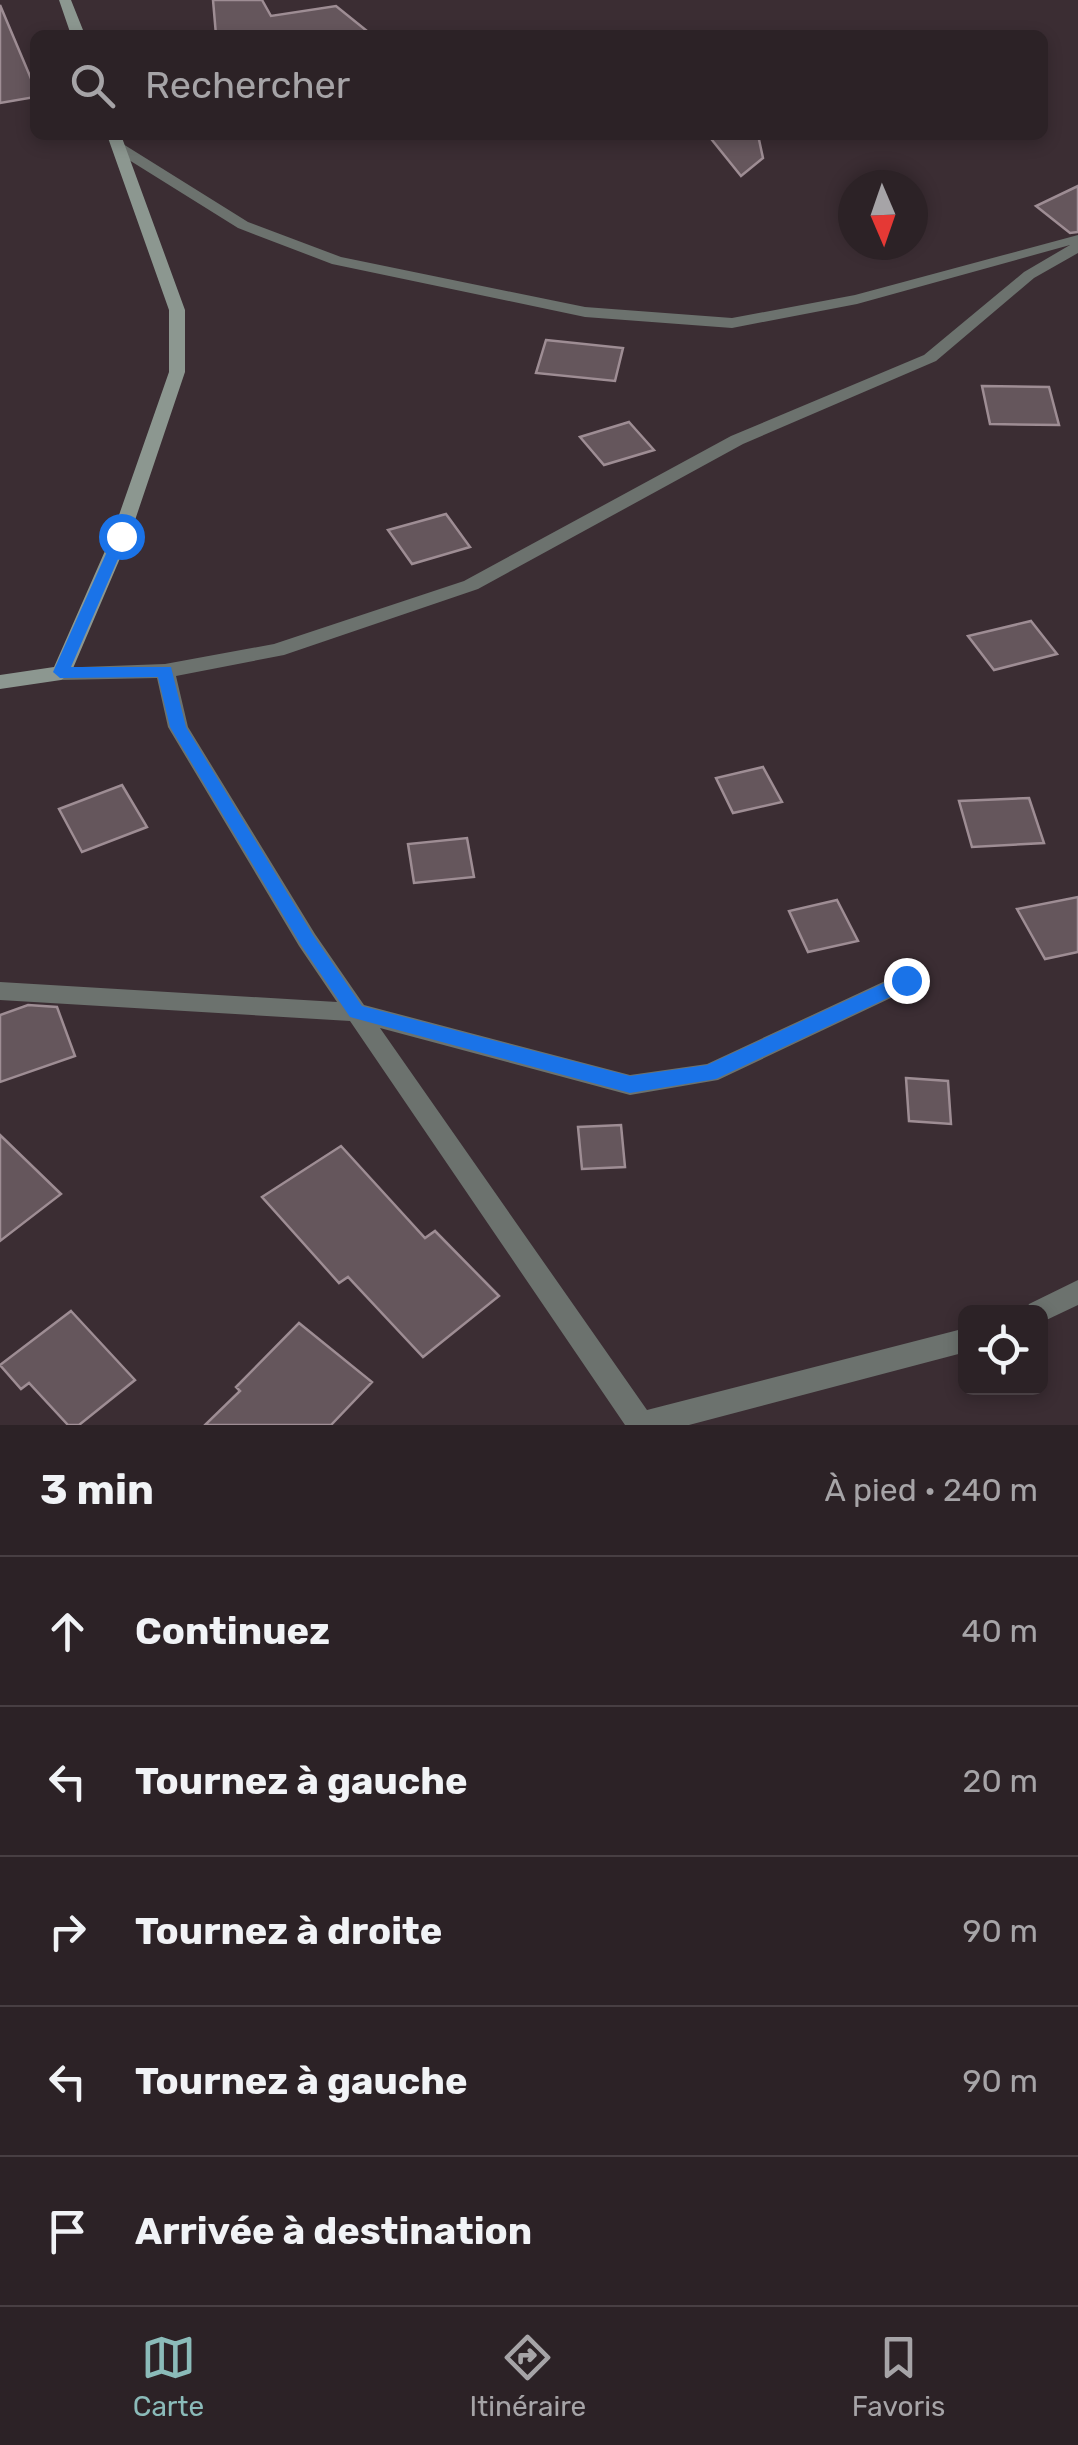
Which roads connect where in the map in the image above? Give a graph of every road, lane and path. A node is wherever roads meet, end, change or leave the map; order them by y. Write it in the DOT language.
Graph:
graph roads {
  1 [pos="65,0"];
  2 [pos="76,30"];
  3 [pos="116,141"];
  4 [pos="1078,238"];
  5 [pos="1078,247"];
  6 [pos="165,671"];
  7 [pos="60,672"];
  8 [pos="0,682"];
  9 [pos="906,980"];
  10 [pos="0,991"];
  11 [pos="356,1012"];
  12 [pos="1078,1292"];
  13 [pos="1048,1307"];
  14 [pos="958,1342"];
  15 [pos="641,1425"];
  1 -- 2 [label="street"];
  3 -- 4 [label="street"];
  3 -- 7 [label="street"];
  5 -- 6 [label="street"];
  6 -- 7 [label="street"];
  6 -- 11 [label="street"];
  7 -- 8 [label="street"];
  9 -- 11 [label="street"];
  10 -- 11 [label="street"];
  11 -- 15 [label="street"];
  12 -- 13 [label="street"];
  14 -- 15 [label="street"];
}
